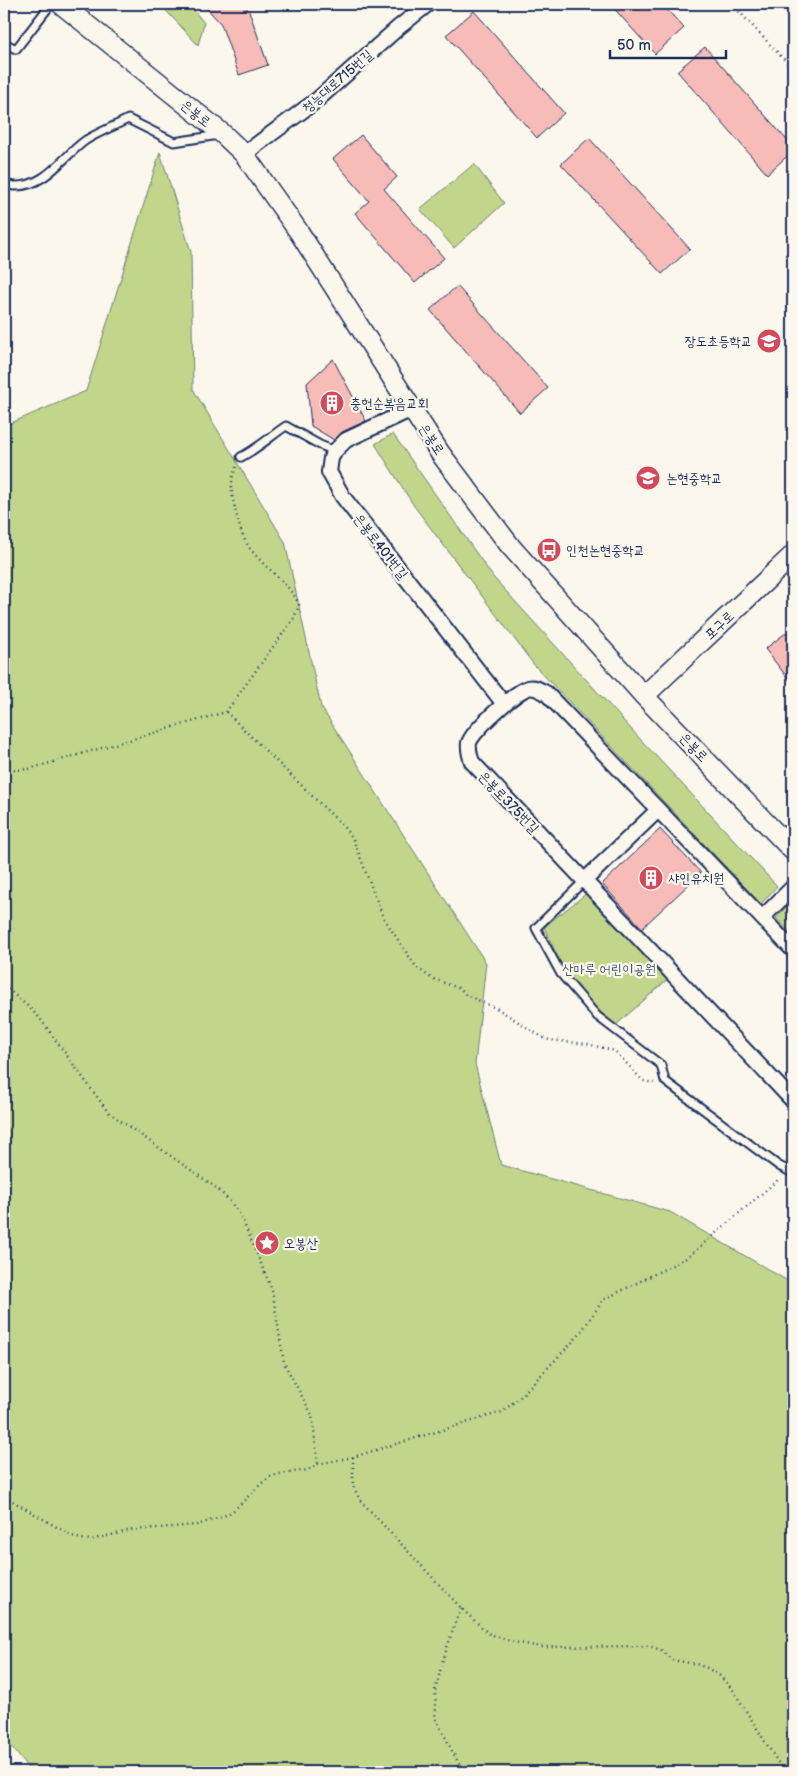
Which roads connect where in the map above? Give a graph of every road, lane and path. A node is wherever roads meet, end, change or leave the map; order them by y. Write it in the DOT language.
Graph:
graph roads {
  1 [pos="51,4"];
  2 [pos="61,4"];
  3 [pos="428,4"];
  4 [pos="732,4"];
  5 [pos="4,43"];
  6 [pos="793,69"];
  7 [pos="223,134"];
  8 [pos="244,154"];
  9 [pos="4,184"];
  10 [pos="412,409"];
  11 [pos="335,451"];
  12 [pos="241,457"];
  13 [pos="793,555"];
  14 [pos="644,696"];
  15 [pos="504,704"];
  16 [pos="226,712"];
  17 [pos="4,771"];
  18 [pos="658,810"];
  19 [pos="793,851"];
  20 [pos="584,881"];
  21 [pos="793,887"];
  22 [pos="762,918"];
  23 [pos="793,950"];
  24 [pos="4,986"];
  25 [pos="670,1084"];
  26 [pos="793,1101"];
  27 [pos="791,1172"];
  28 [pos="354,1456"];
  29 [pos="318,1464"];
  30 [pos="4,1496"];
  31 [pos="462,1609"];
  32 [pos="463,1772"];
  33 [pos="784,1772"];
  1 -- 5 [label="lane"];
  2 -- 7 [label="main road, 은봉로"];
  3 -- 8 [label="street, 청능대로715번길"];
  4 -- 6 [label="path"];
  7 -- 8 [label="main road, 은봉로"];
  7 -- 9 [label="lane"];
  8 -- 10 [label="main road, 은봉로"];
  10 -- 11 [label="street"];
  10 -- 14 [label="main road, 은봉로"];
  11 -- 12 [label="lane"];
  11 -- 15 [label="street, 은봉로401번길"];
  12 -- 16 [label="path"];
  13 -- 14 [label="main road, 포구로"];
  14 -- 19 [label="main road, 은봉로"];
  15 -- 18 [label="street, 은봉로375번길"];
  15 -- 20 [label="street, 은봉로375번길"];
  16 -- 17 [label="path"];
  16 -- 25 [label="path"];
  18 -- 20 [label="street"];
  18 -- 22 [label="street, 은봉로375번길"];
  20 -- 25 [label="lane"];
  20 -- 26 [label="street, 은봉로375번길"];
  21 -- 22 [label="street"];
  22 -- 23 [label="street, 은봉로375번길"];
  24 -- 29 [label="path"];
  25 -- 27 [label="lane"];
  27 -- 28 [label="path"];
  28 -- 29 [label="path"];
  28 -- 31 [label="path"];
  29 -- 30 [label="path"];
  31 -- 32 [label="path"];
  31 -- 33 [label="path"];
}
